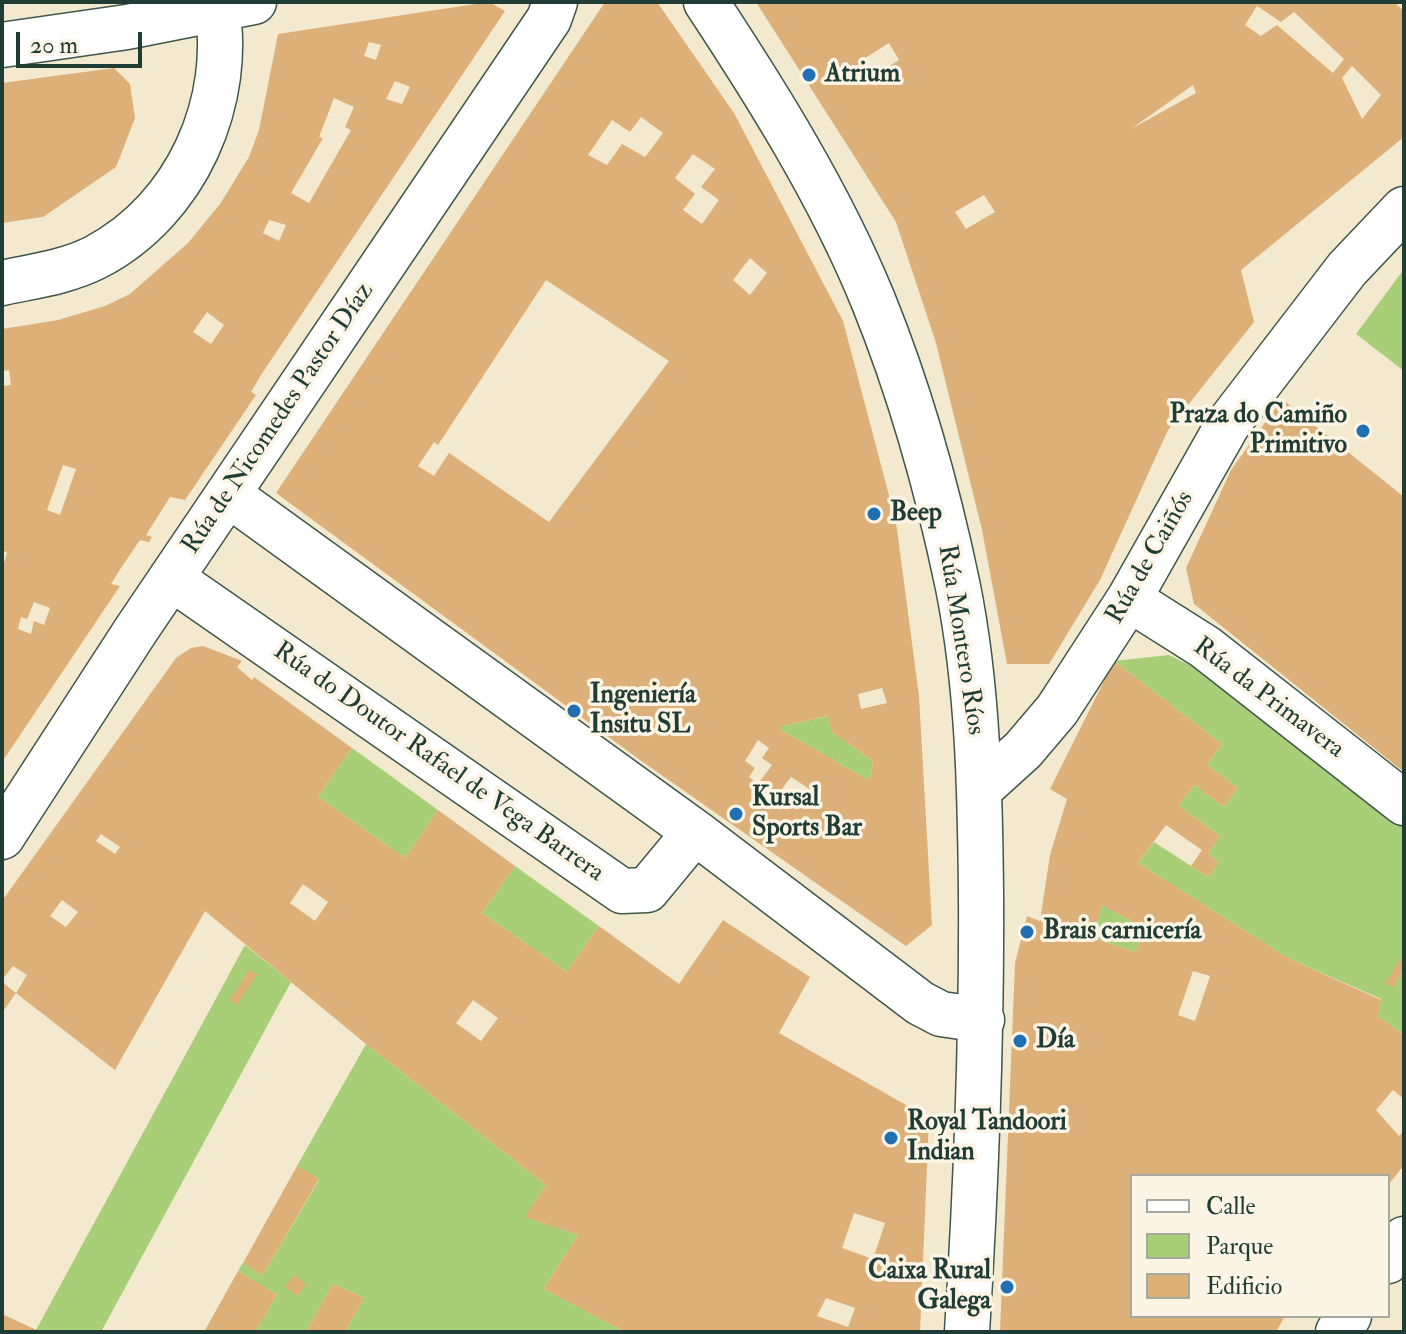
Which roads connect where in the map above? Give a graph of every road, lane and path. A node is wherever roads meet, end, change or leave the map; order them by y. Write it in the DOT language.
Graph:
graph roads {
  1 [pos="555,2"];
  2 [pos="706,2"];
  3 [pos="229,4"];
  4 [pos="2,45"];
  5 [pos="1404,209"];
  6 [pos="2,283"];
  7 [pos="229,495"];
  8 [pos="171,578"];
  9 [pos="1129,599"];
  10 [pos="980,789"];
  11 [pos="1404,803"];
  12 [pos="695,832"];
  13 [pos="2,837"];
  14 [pos="982,1020"];
  15 [pos="1404,1239"];
  16 [pos="1390,1258"];
  17 [pos="967,1332"];
  1 -- 7 [label="street, Rúa de Nicomedes Pastor Díaz"];
  2 -- 10 [label="street, Rúa Montero Ríos"];
  3 -- 4 [label="street"];
  3 -- 6 [label="street"];
  5 -- 9 [label="street, Rúa de Caiñós"];
  7 -- 8 [label="street, Rúa de Nicomedes Pastor Díaz"];
  7 -- 12 [label="street"];
  8 -- 12 [label="street, Rúa do Doutor Rafael de Vega Barrera"];
  8 -- 13 [label="street, Rúa de Nicomedes Pastor Díaz"];
  9 -- 10 [label="street, Rúa de Caiñós"];
  9 -- 11 [label="street, Rúa da Primavera"];
  10 -- 14 [label="street, Rúa Montero Ríos"];
  12 -- 14 [label="street"];
  14 -- 17 [label="street, Rúa Montero Ríos"];
  15 -- 16 [label="street"];
}
